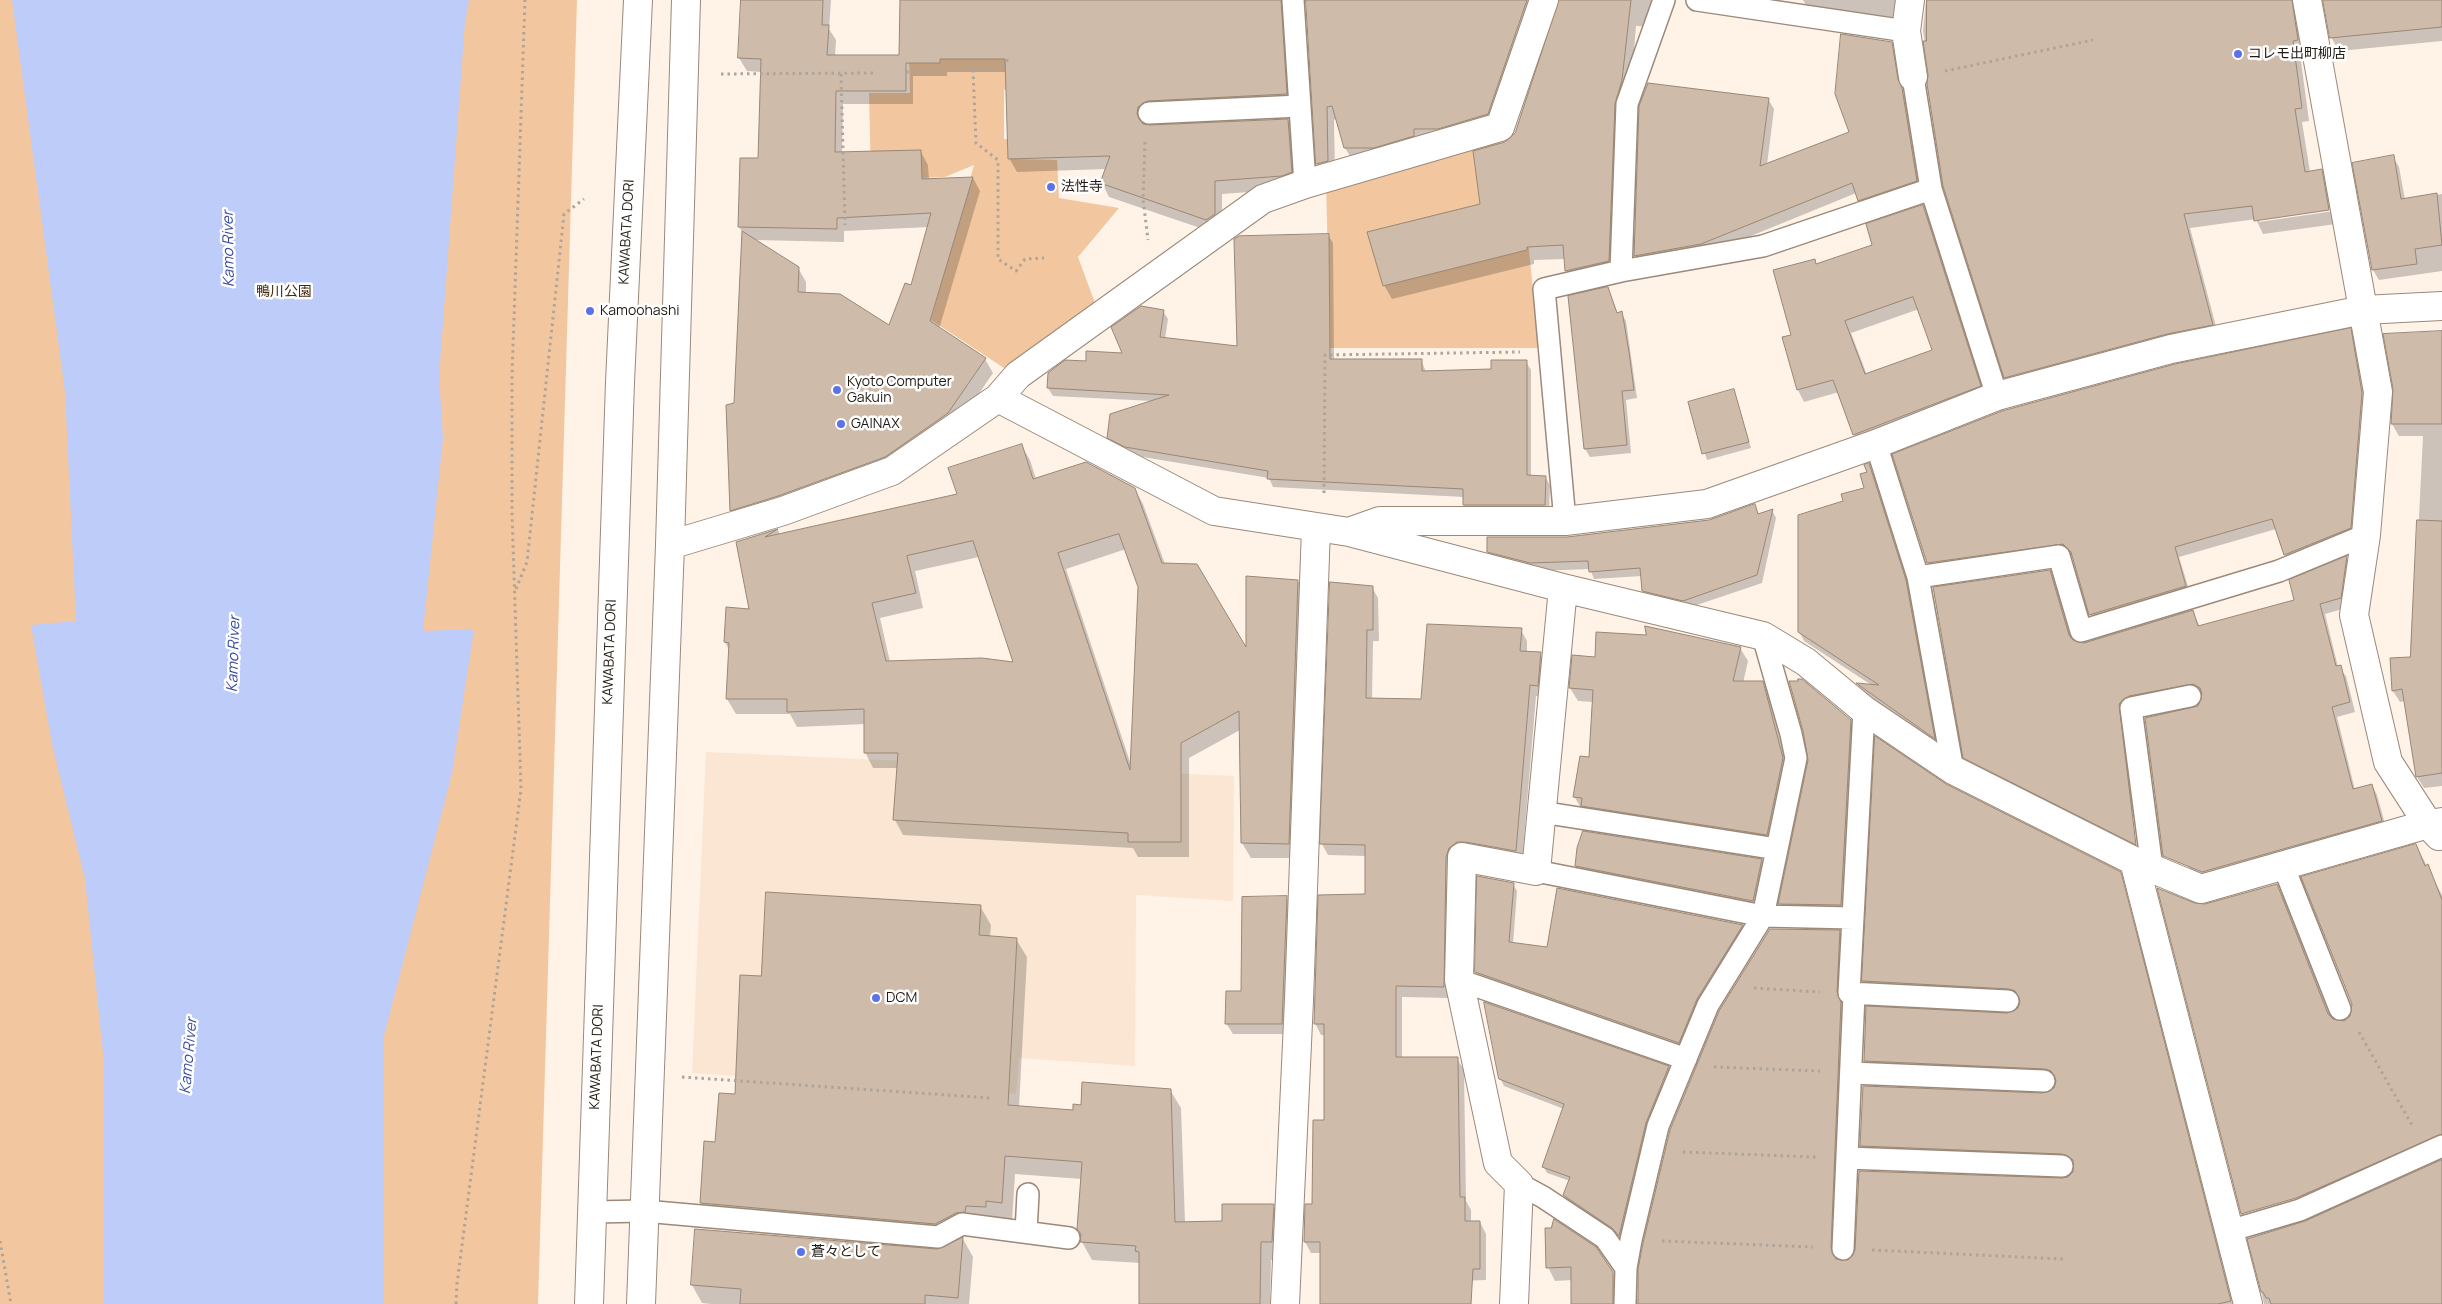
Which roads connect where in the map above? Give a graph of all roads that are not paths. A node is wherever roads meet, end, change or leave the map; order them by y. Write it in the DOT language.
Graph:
graph roads {
  1 [pos="638,0"];
  2 [pos="686,0"];
  3 [pos="1293,0"];
  4 [pos="1544,0"];
  5 [pos="1664,0"];
  6 [pos="1697,0"];
  7 [pos="1910,0"];
  8 [pos="2306,0"];
  9 [pos="1906,31"];
  10 [pos="1913,78"];
  11 [pos="1300,106"];
  12 [pos="1149,113"];
  13 [pos="1305,184"];
  14 [pos="1931,189"];
  15 [pos="1621,271"];
  16 [pos="2442,306"];
  17 [pos="2363,310"];
  18 [pos="1997,396"];
  19 [pos="998,398"];
  20 [pos="1876,444"];
  21 [pos="1565,521"];
  22 [pos="1316,528"];
  23 [pos="1349,532"];
  24 [pos="2366,535"];
  25 [pos="670,545"];
  26 [pos="1918,577"];
  27 [pos="1563,588"];
  28 [pos="1764,636"];
  29 [pos="2190,696"];
  30 [pos="1864,710"];
  31 [pos="1953,770"];
  32 [pos="1541,812"];
  33 [pos="2437,828"];
  34 [pos="1777,849"];
  35 [pos="2143,864"];
  36 [pos="2283,865"];
  37 [pos="1536,871"];
  38 [pos="1764,916"];
  39 [pos="1853,918"];
  40 [pos="1459,980"];
  41 [pos="1851,993"];
  42 [pos="2008,1001"];
  43 [pos="2340,1009"];
  44 [pos="1684,1063"];
  45 [pos="1851,1072"];
  46 [pos="2044,1081"];
  47 [pos="2435,1150"];
  48 [pos="1847,1158"];
  49 [pos="2062,1166"];
  50 [pos="1518,1184"];
  51 [pos="1028,1194"];
  52 [pos="644,1211"];
  53 [pos="592,1212"];
  54 [pos="2229,1230"];
  55 [pos="1026,1232"];
  56 [pos="1069,1238"];
  57 [pos="1844,1249"];
  58 [pos="1626,1268"];
  59 [pos="588,1304"];
  60 [pos="641,1304"];
  61 [pos="1285,1304"];
  62 [pos="1514,1304"];
  63 [pos="1624,1304"];
  64 [pos="2248,1304"];
  1 -- 53 [label="street, KAWABATA DORI"];
  2 -- 25 [label="street"];
  3 -- 11 [label="lane"];
  4 -- 13 [label="street"];
  5 -- 15 [label="lane"];
  6 -- 9 [label="lane"];
  7 -- 9 [label="street"];
  8 -- 17 [label="street"];
  9 -- 10 [label="street"];
  10 -- 14 [label="lane"];
  11 -- 12 [label="lane"];
  11 -- 13 [label="lane"];
  13 -- 19 [label="street"];
  14 -- 15 [label="lane"];
  14 -- 18 [label="lane"];
  15 -- 21 [label="lane"];
  16 -- 17 [label="street"];
  17 -- 18 [label="street"];
  17 -- 24 [label="street"];
  18 -- 20 [label="street"];
  19 -- 22 [label="street"];
  19 -- 25 [label="street"];
  20 -- 21 [label="street"];
  20 -- 26 [label="lane"];
  21 -- 23 [label="street"];
  22 -- 23 [label="street"];
  22 -- 61 [label="street"];
  23 -- 27 [label="street"];
  24 -- 26 [label="lane"];
  24 -- 33 [label="street"];
  25 -- 52 [label="street"];
  26 -- 31 [label="lane"];
  27 -- 28 [label="street"];
  27 -- 32 [label="street"];
  28 -- 30 [label="street"];
  28 -- 34 [label="lane"];
  29 -- 35 [label="lane"];
  30 -- 31 [label="street"];
  30 -- 39 [label="lane"];
  31 -- 35 [label="street"];
  32 -- 34 [label="lane"];
  32 -- 37 [label="street"];
  33 -- 36 [label="street"];
  34 -- 38 [label="lane"];
  35 -- 36 [label="street"];
  35 -- 54 [label="street"];
  36 -- 43 [label="lane"];
  37 -- 38 [label="lane"];
  37 -- 40 [label="street"];
  38 -- 39 [label="lane"];
  38 -- 44 [label="lane"];
  39 -- 41 [label="lane"];
  40 -- 44 [label="lane"];
  40 -- 50 [label="street"];
  41 -- 42 [label="lane"];
  41 -- 45 [label="lane"];
  44 -- 58 [label="lane"];
  45 -- 46 [label="lane"];
  45 -- 48 [label="lane"];
  47 -- 54 [label="lane"];
  48 -- 49 [label="lane"];
  48 -- 57 [label="lane"];
  50 -- 58 [label="lane"];
  50 -- 62 [label="street"];
  51 -- 55 [label="lane"];
  52 -- 53 [label="lane"];
  52 -- 55 [label="lane"];
  52 -- 60 [label="street"];
  53 -- 59 [label="street, KAWABATA DORI"];
  54 -- 64 [label="street"];
  55 -- 56 [label="lane"];
  58 -- 63 [label="lane"];
}
